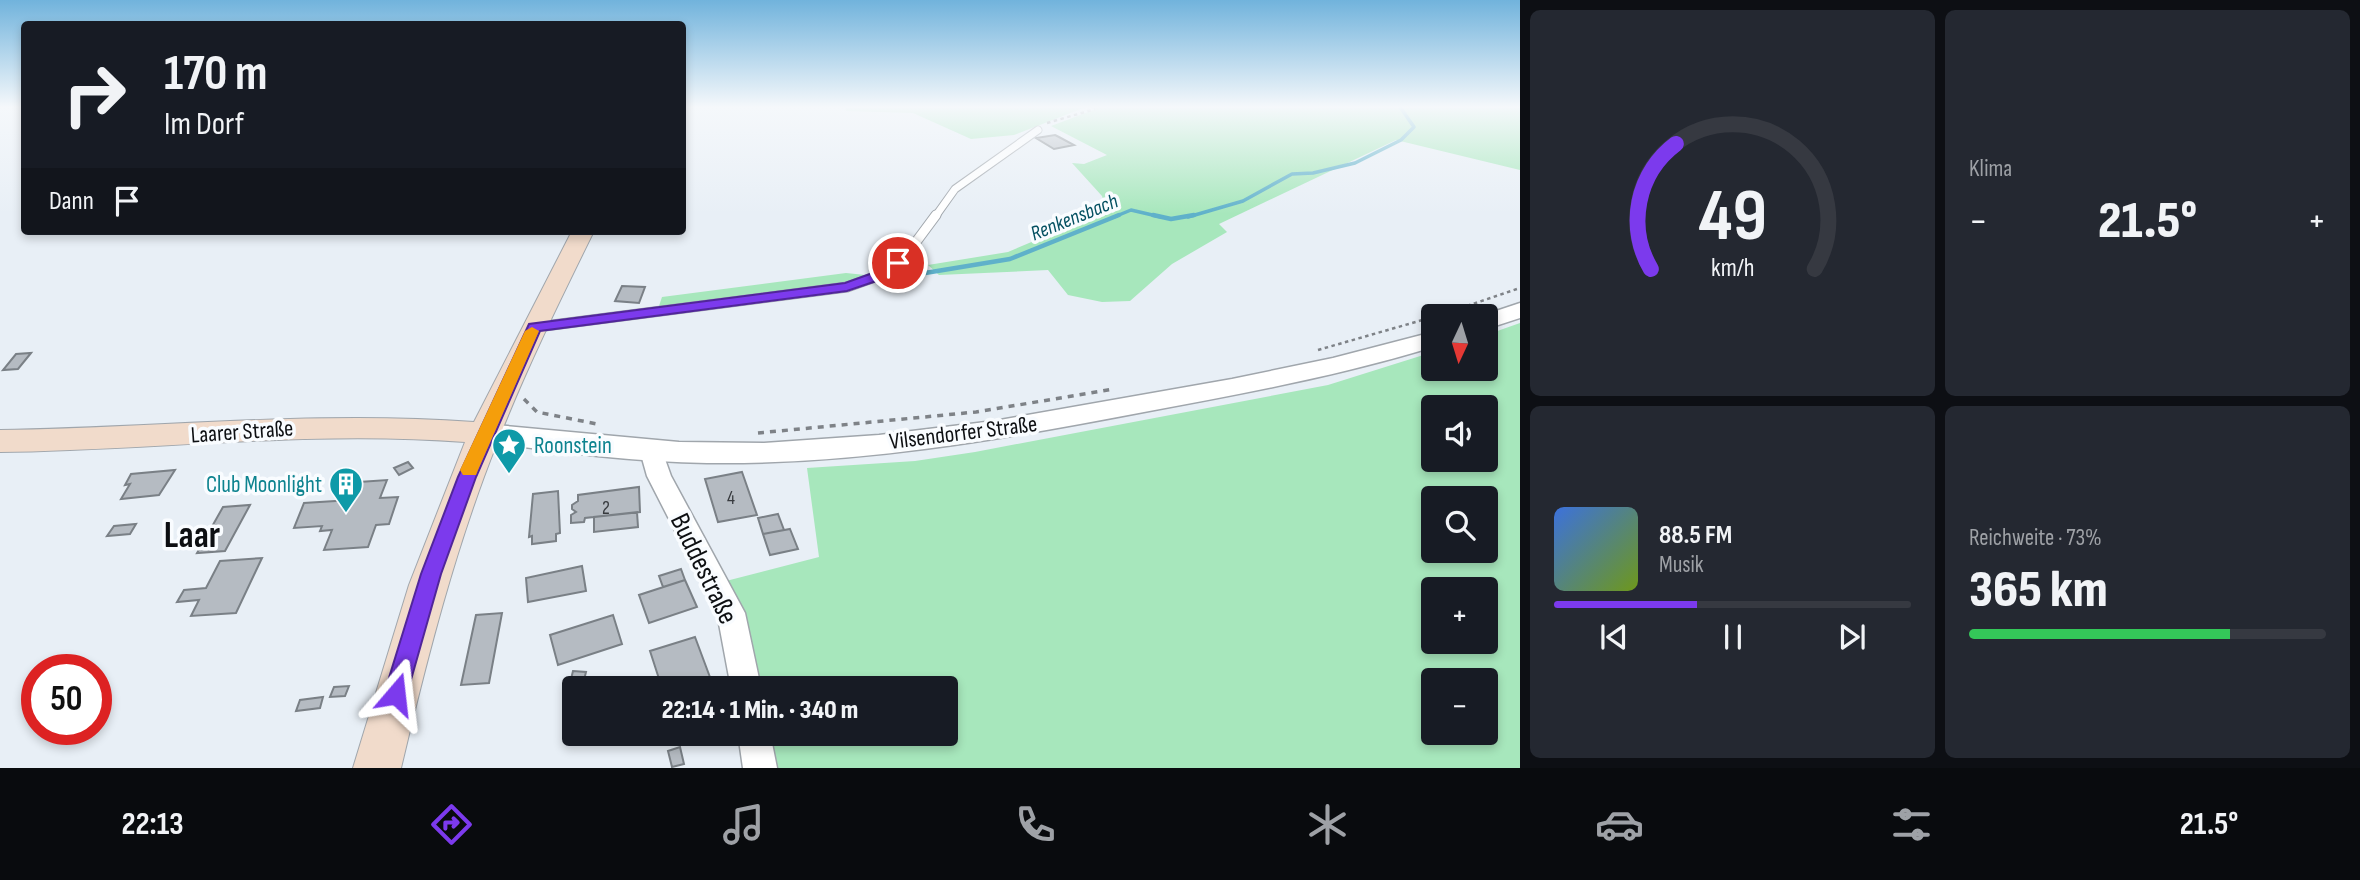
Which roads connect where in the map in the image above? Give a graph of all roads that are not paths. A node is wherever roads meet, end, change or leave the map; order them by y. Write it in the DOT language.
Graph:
graph roads {
  1 [pos="1019,143"];
  2 [pos="581,235"];
  3 [pos="1520,310"];
  4 [pos="1498,318"];
  5 [pos="534,327"];
  6 [pos="1421,342"];
  7 [pos="485,433"];
  8 [pos="0,441"];
  9 [pos="652,451"];
  10 [pos="744,676"];
  11 [pos="756,746"];
  12 [pos="377,768"];
  13 [pos="760,768"];
  1 -- 5 [label="lane"];
  2 -- 5 [label="main road"];
  3 -- 4 [label="street"];
  5 -- 7 [label="main road"];
  6 -- 9 [label="street, Vilsendorfer Straße"];
  7 -- 8 [label="main road, Laarer Straße"];
  7 -- 9 [label="street, Vilsendorfer Straße"];
  7 -- 12 [label="main road"];
  9 -- 10 [label="street, Buddestraße"];
  11 -- 13 [label="street"];
}
